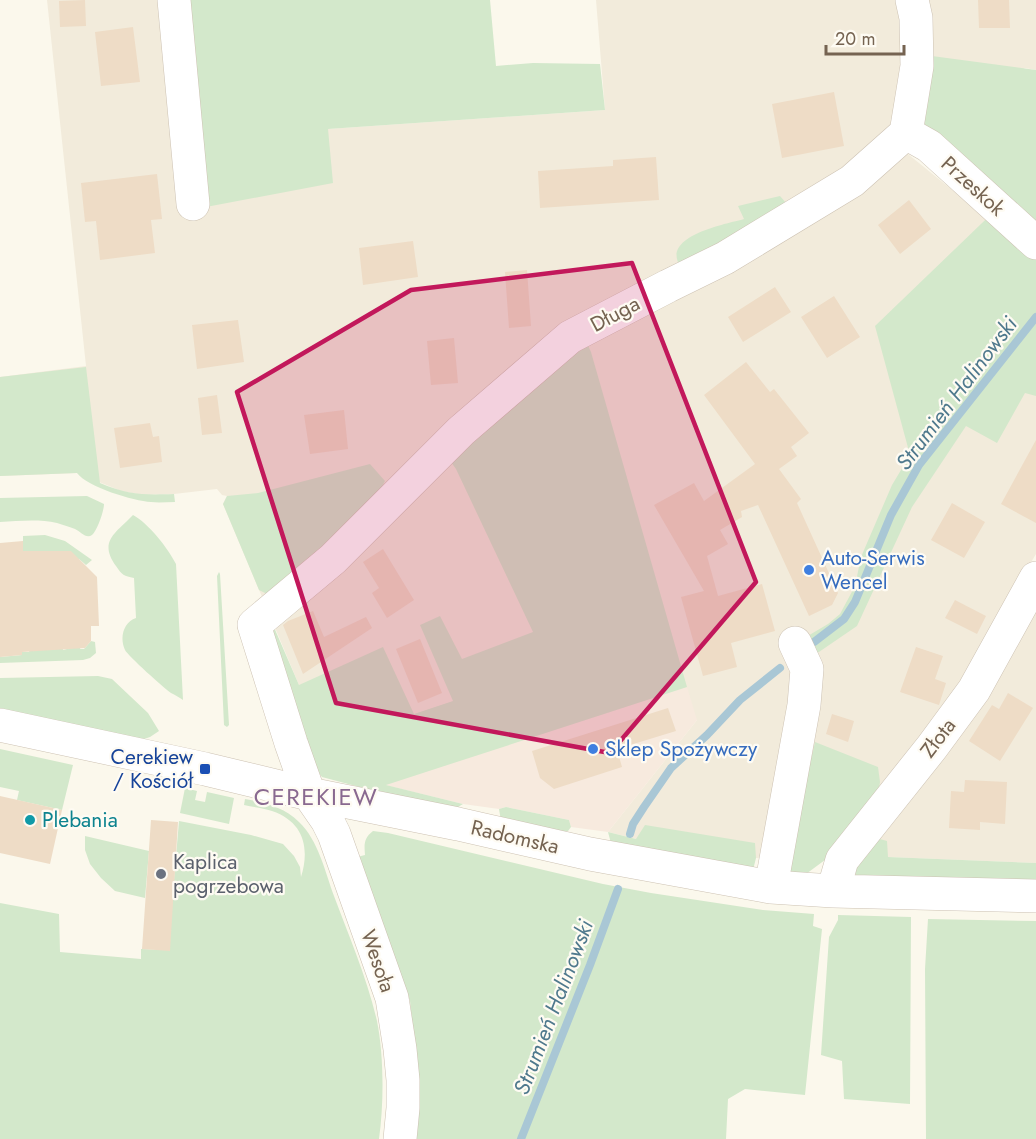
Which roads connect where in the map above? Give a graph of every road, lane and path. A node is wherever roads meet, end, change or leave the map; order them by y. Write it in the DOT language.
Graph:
graph roads {
  1 [pos="174,0"];
  2 [pos="912,0"];
  3 [pos="906,133"];
  4 [pos="193,204"];
  5 [pos="1036,243"];
  6 [pos="1036,578"];
  7 [pos="254,625"];
  8 [pos="795,643"];
  9 [pos="0,725"];
  10 [pos="309,794"];
  11 [pos="771,887"];
  12 [pos="833,891"];
  13 [pos="1036,896"];
  14 [pos="400,1139"];
  1 -- 4 [label="street"];
  2 -- 3 [label="street"];
  3 -- 5 [label="street, Przeskok"];
  3 -- 7 [label="street, Długa"];
  6 -- 12 [label="street, Złota"];
  7 -- 10 [label="street, Wesoła"];
  8 -- 11 [label="street"];
  9 -- 10 [label="street, Radomska"];
  10 -- 11 [label="street, Radomska"];
  10 -- 14 [label="street, Wesoła"];
  11 -- 12 [label="street, Radomska"];
  12 -- 13 [label="street, Radomska"];
}
